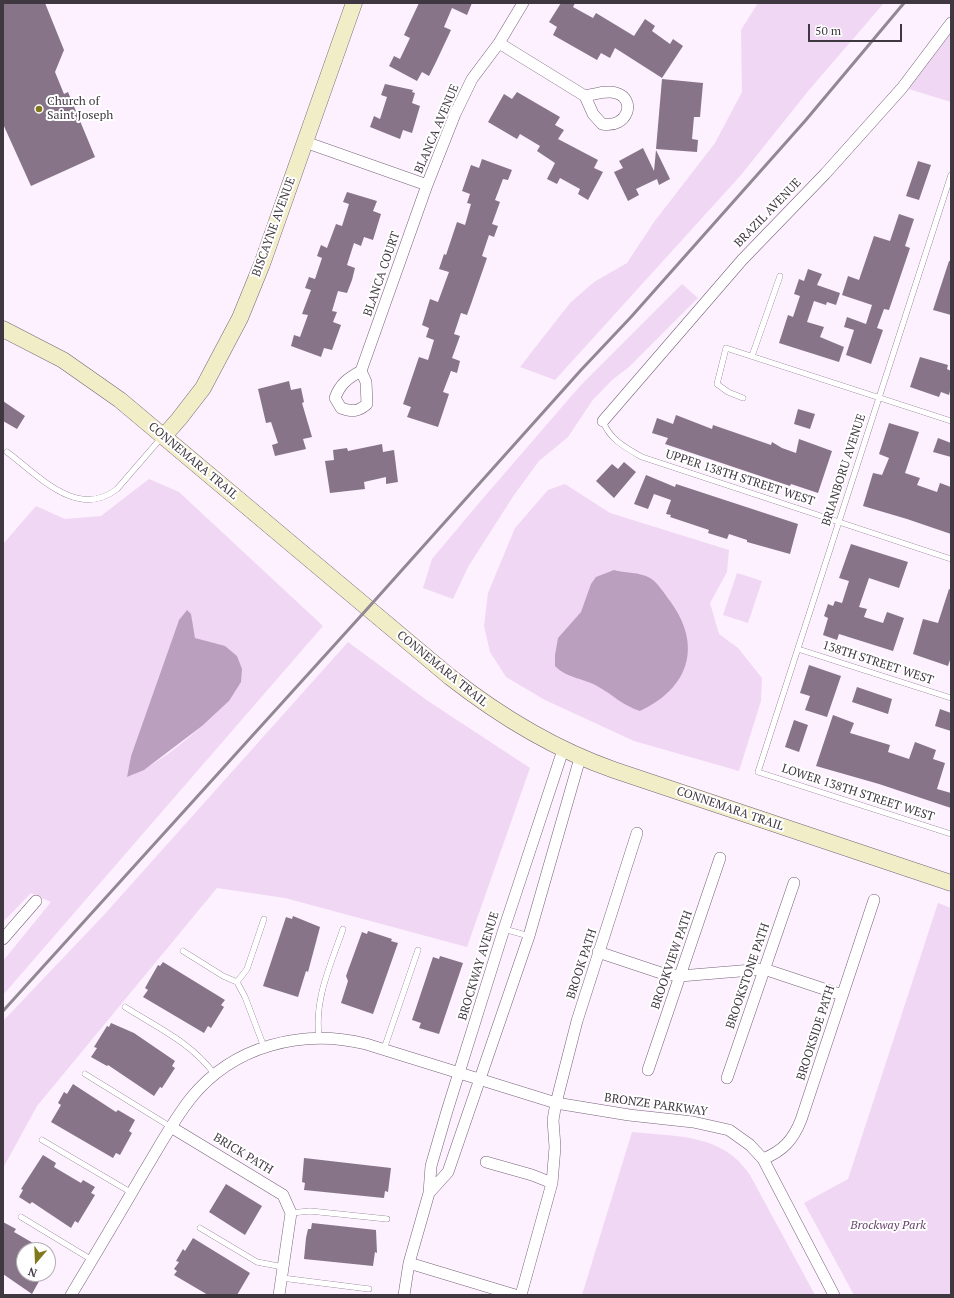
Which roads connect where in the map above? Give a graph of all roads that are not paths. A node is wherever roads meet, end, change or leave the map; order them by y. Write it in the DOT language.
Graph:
graph roads {
  1 [pos="354,3"];
  2 [pos="523,3"];
  3 [pos="951,23"];
  4 [pos="499,43"];
  5 [pos="585,96"];
  6 [pos="305,142"];
  7 [pos="951,175"];
  8 [pos="427,184"];
  9 [pos="780,276"];
  10 [pos="3,329"];
  11 [pos="752,356"];
  12 [pos="361,371"];
  13 [pos="743,398"];
  14 [pos="879,398"];
  15 [pos="603,421"];
  16 [pos="951,421"];
  17 [pos="164,436"];
  18 [pos="7,452"];
  19 [pos="839,522"];
  20 [pos="951,559"];
  21 [pos="798,649"];
  22 [pos="951,698"];
  23 [pos="563,750"];
  24 [pos="580,758"];
  25 [pos="758,772"];
  26 [pos="637,833"];
  27 [pos="951,834"];
  28 [pos="720,858"];
  29 [pos="794,883"];
  30 [pos="951,883"];
  31 [pos="874,900"];
  32 [pos="36,901"];
  33 [pos="264,919"];
  34 [pos="343,929"];
  35 [pos="504,929"];
  36 [pos="529,936"];
  37 [pos="3,939"];
  38 [pos="418,950"];
  39 [pos="183,951"];
  40 [pos="598,952"];
  41 [pos="764,969"];
  42 [pos="680,976"];
  43 [pos="237,982"];
  44 [pos="842,995"];
  45 [pos="125,1007"];
  46 [pos="319,1037"];
  47 [pos="264,1047"];
  48 [pos="384,1049"];
  49 [pos="648,1070"];
  50 [pos="459,1073"];
  51 [pos="85,1074"];
  52 [pos="215,1075"];
  53 [pos="727,1078"];
  54 [pos="479,1080"];
  55 [pos="556,1103"];
  56 [pos="171,1127"];
  57 [pos="42,1140"];
  58 [pos="763,1159"];
  59 [pos="486,1162"];
  60 [pos="552,1183"];
  61 [pos="132,1193"];
  62 [pos="429,1193"];
  63 [pos="291,1213"];
  64 [pos="21,1217"];
  65 [pos="387,1219"];
  66 [pos="200,1228"];
  67 [pos="92,1260"];
  68 [pos="409,1263"];
  69 [pos="283,1272"];
  70 [pos="369,1289"];
  71 [pos="71,1295"];
  72 [pos="279,1295"];
  73 [pos="404,1295"];
  74 [pos="515,1295"];
  75 [pos="521,1295"];
  76 [pos="834,1295"];
  1 -- 6 [label="street, BISCAYNE AVENUE"];
  2 -- 4 [label="street, BLANCA AVENUE"];
  3 -- 15 [label="street, BRAZIL AVENUE"];
  4 -- 5 [label="street"];
  4 -- 8 [label="street, BLANCA AVENUE"];
  6 -- 8 [label="street"];
  6 -- 17 [label="street, BISCAYNE AVENUE"];
  7 -- 14 [label="lane, BRIANBORU AVENUE"];
  8 -- 12 [label="street, BLANCA COURT"];
  9 -- 11 [label="lane"];
  10 -- 17 [label="street, CONNEMARA TRAIL"];
  11 -- 13 [label="lane"];
  11 -- 14 [label="lane"];
  14 -- 16 [label="lane"];
  14 -- 19 [label="lane, BRIANBORU AVENUE"];
  15 -- 19 [label="lane, UPPER 138TH STREET WEST"];
  17 -- 18 [label="lane"];
  17 -- 23 [label="street, CONNEMARA TRAIL"];
  19 -- 20 [label="lane, UPPER 138TH STREET WEST"];
  19 -- 21 [label="lane, BRIANBORU AVENUE"];
  21 -- 22 [label="lane, 138TH STREET WEST"];
  21 -- 25 [label="lane, BRIANBORU AVENUE"];
  23 -- 24 [label="street, CONNEMARA TRAIL"];
  23 -- 35 [label="street, BROCKWAY AVENUE"];
  24 -- 30 [label="street, CONNEMARA TRAIL"];
  24 -- 36 [label="street, BROCKWAY AVENUE"];
  25 -- 27 [label="lane, LOWER 138TH STREET WEST"];
  26 -- 40 [label="street, BROOK PATH"];
  28 -- 42 [label="street, BROOKVIEW PATH"];
  29 -- 41 [label="street, BROOKSTONE PATH"];
  31 -- 44 [label="street, BROOKSIDE PATH"];
  32 -- 37 [label="street"];
  33 -- 43 [label="lane"];
  34 -- 46 [label="lane"];
  35 -- 36 [label="lane"];
  35 -- 50 [label="street, BROCKWAY AVENUE"];
  36 -- 54 [label="street, BROCKWAY AVENUE"];
  38 -- 48 [label="lane"];
  39 -- 43 [label="lane"];
  40 -- 42 [label="street"];
  40 -- 55 [label="street, BROOK PATH"];
  41 -- 42 [label="street"];
  41 -- 44 [label="street"];
  41 -- 53 [label="street, BROOKSTONE PATH"];
  42 -- 49 [label="street, BROOKVIEW PATH"];
  43 -- 47 [label="lane"];
  44 -- 58 [label="street, BROOKSIDE PATH"];
  45 -- 52 [label="lane"];
  46 -- 47 [label="street, BRONZE PARKWAY"];
  46 -- 48 [label="street, BRONZE PARKWAY"];
  47 -- 52 [label="street, BRONZE PARKWAY"];
  48 -- 50 [label="street, BRONZE PARKWAY"];
  50 -- 54 [label="street, BRONZE PARKWAY"];
  50 -- 62 [label="street, BROCKWAY AVENUE"];
  51 -- 56 [label="lane"];
  52 -- 56 [label="street, BRONZE PARKWAY"];
  54 -- 55 [label="street, BRONZE PARKWAY"];
  54 -- 62 [label="street, BROCKWAY AVENUE"];
  55 -- 58 [label="street, BRONZE PARKWAY"];
  55 -- 60 [label="street, BROOK PATH"];
  56 -- 61 [label="street, BRONZE PARKWAY"];
  56 -- 63 [label="street, BRICK PATH"];
  57 -- 61 [label="lane"];
  58 -- 76 [label="street, BRONZE PARKWAY"];
  59 -- 60 [label="street"];
  60 -- 75 [label="street, BROOK PATH"];
  61 -- 67 [label="street, BRONZE PARKWAY"];
  62 -- 68 [label="street, BROCKWAY AVENUE"];
  63 -- 65 [label="lane"];
  63 -- 69 [label="street"];
  64 -- 67 [label="lane"];
  66 -- 69 [label="lane"];
  67 -- 71 [label="street, BRONZE PARKWAY"];
  68 -- 73 [label="street, BROCKWAY AVENUE"];
  68 -- 74 [label="street"];
  69 -- 70 [label="lane"];
  69 -- 72 [label="street"];
}
